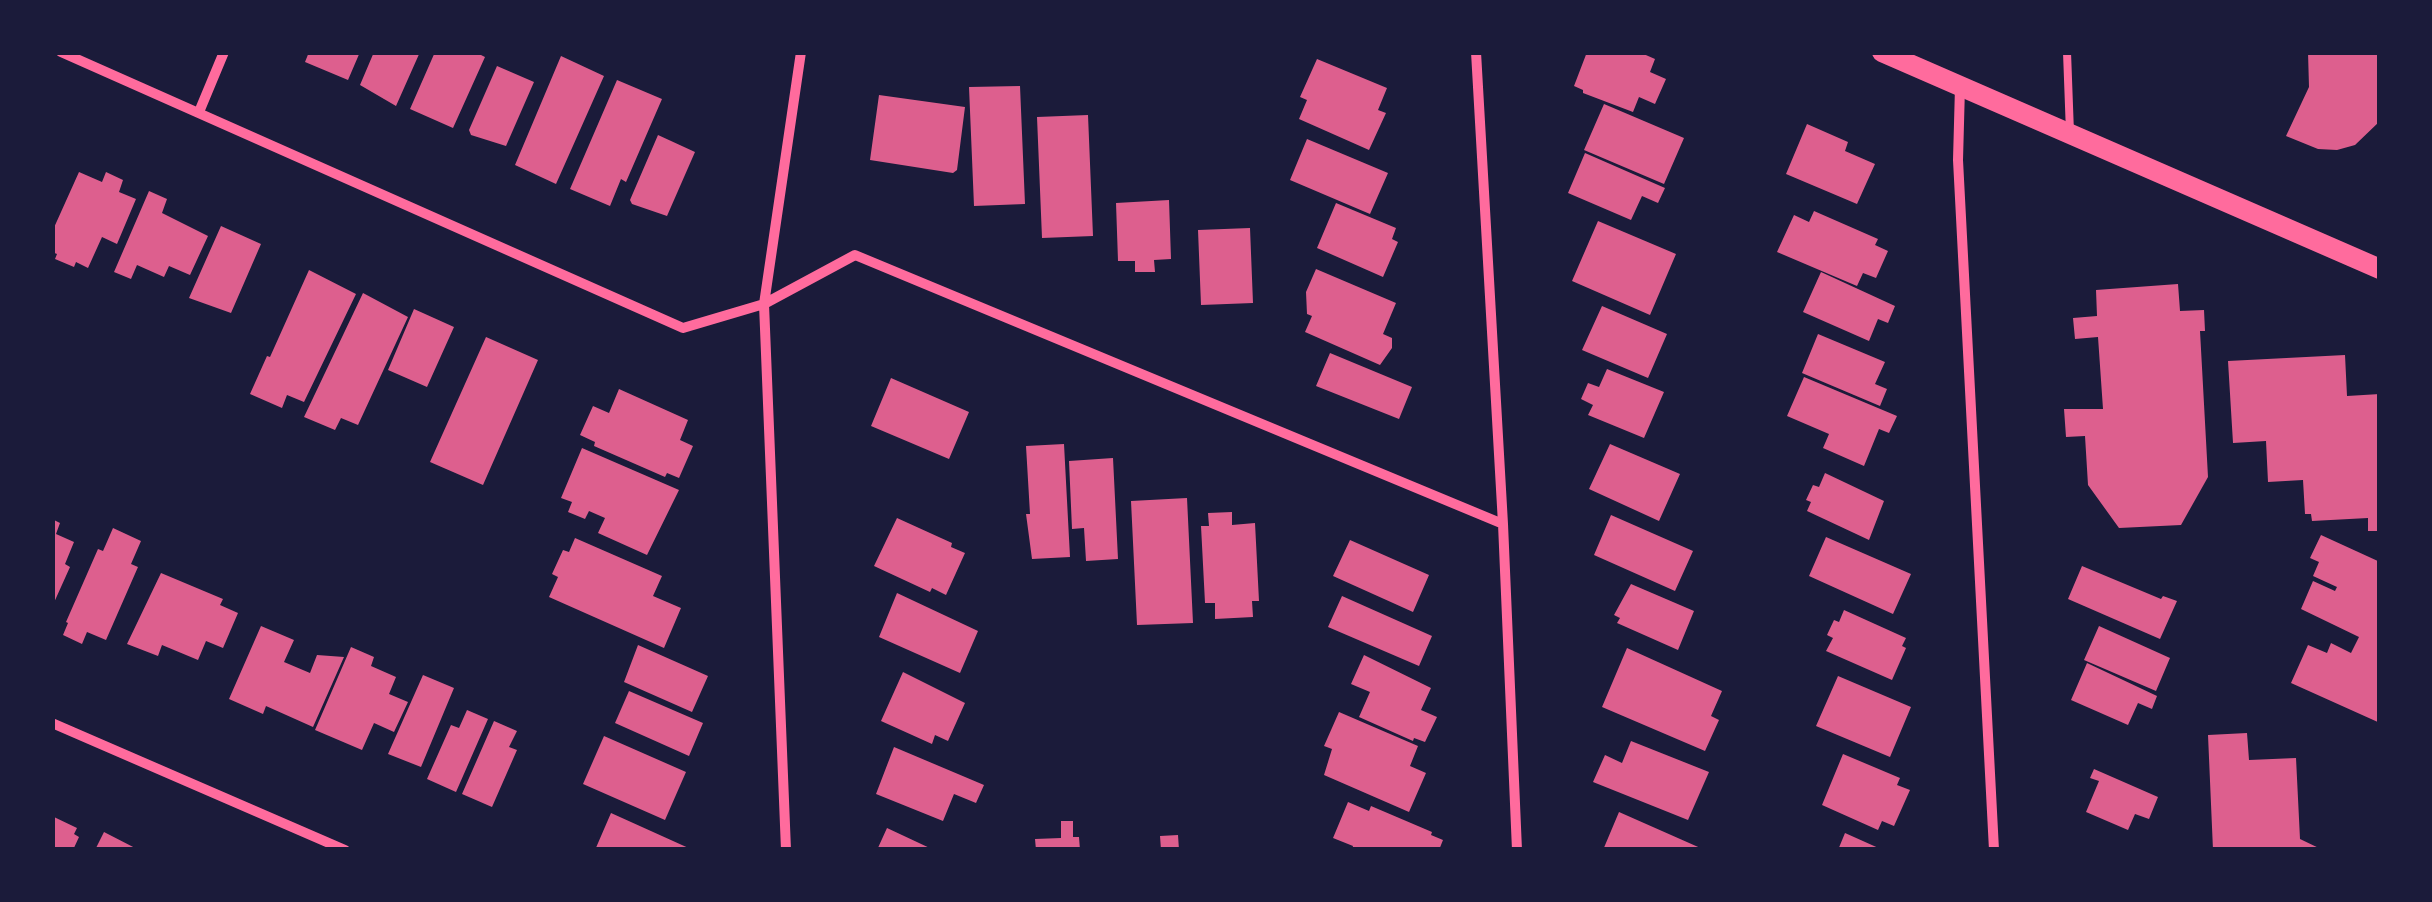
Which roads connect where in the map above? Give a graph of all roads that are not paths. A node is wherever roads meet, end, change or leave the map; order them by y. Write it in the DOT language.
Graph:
graph roads {
  1 [pos="61,52"];
  2 [pos="224,52"];
  3 [pos="800,52"];
  4 [pos="1476,52"];
  5 [pos="1882,52"];
  6 [pos="2067,52"];
  7 [pos="1960,86"];
  8 [pos="198,112"];
  9 [pos="2070,137"];
  10 [pos="2380,269"];
  11 [pos="764,304"];
  12 [pos="1503,524"];
  13 [pos="52,723"];
  14 [pos="345,850"];
  15 [pos="786,850"];
  16 [pos="1517,850"];
  17 [pos="1994,850"];
  1 -- 8 [label="street"];
  2 -- 8 [label="street"];
  3 -- 11 [label="street"];
  4 -- 12 [label="street"];
  5 -- 7 [label="main road"];
  6 -- 9 [label="lane"];
  7 -- 9 [label="main road"];
  7 -- 17 [label="street"];
  8 -- 11 [label="street"];
  9 -- 10 [label="main road"];
  11 -- 12 [label="street"];
  11 -- 15 [label="street"];
  12 -- 16 [label="street"];
  13 -- 14 [label="street"];
}
